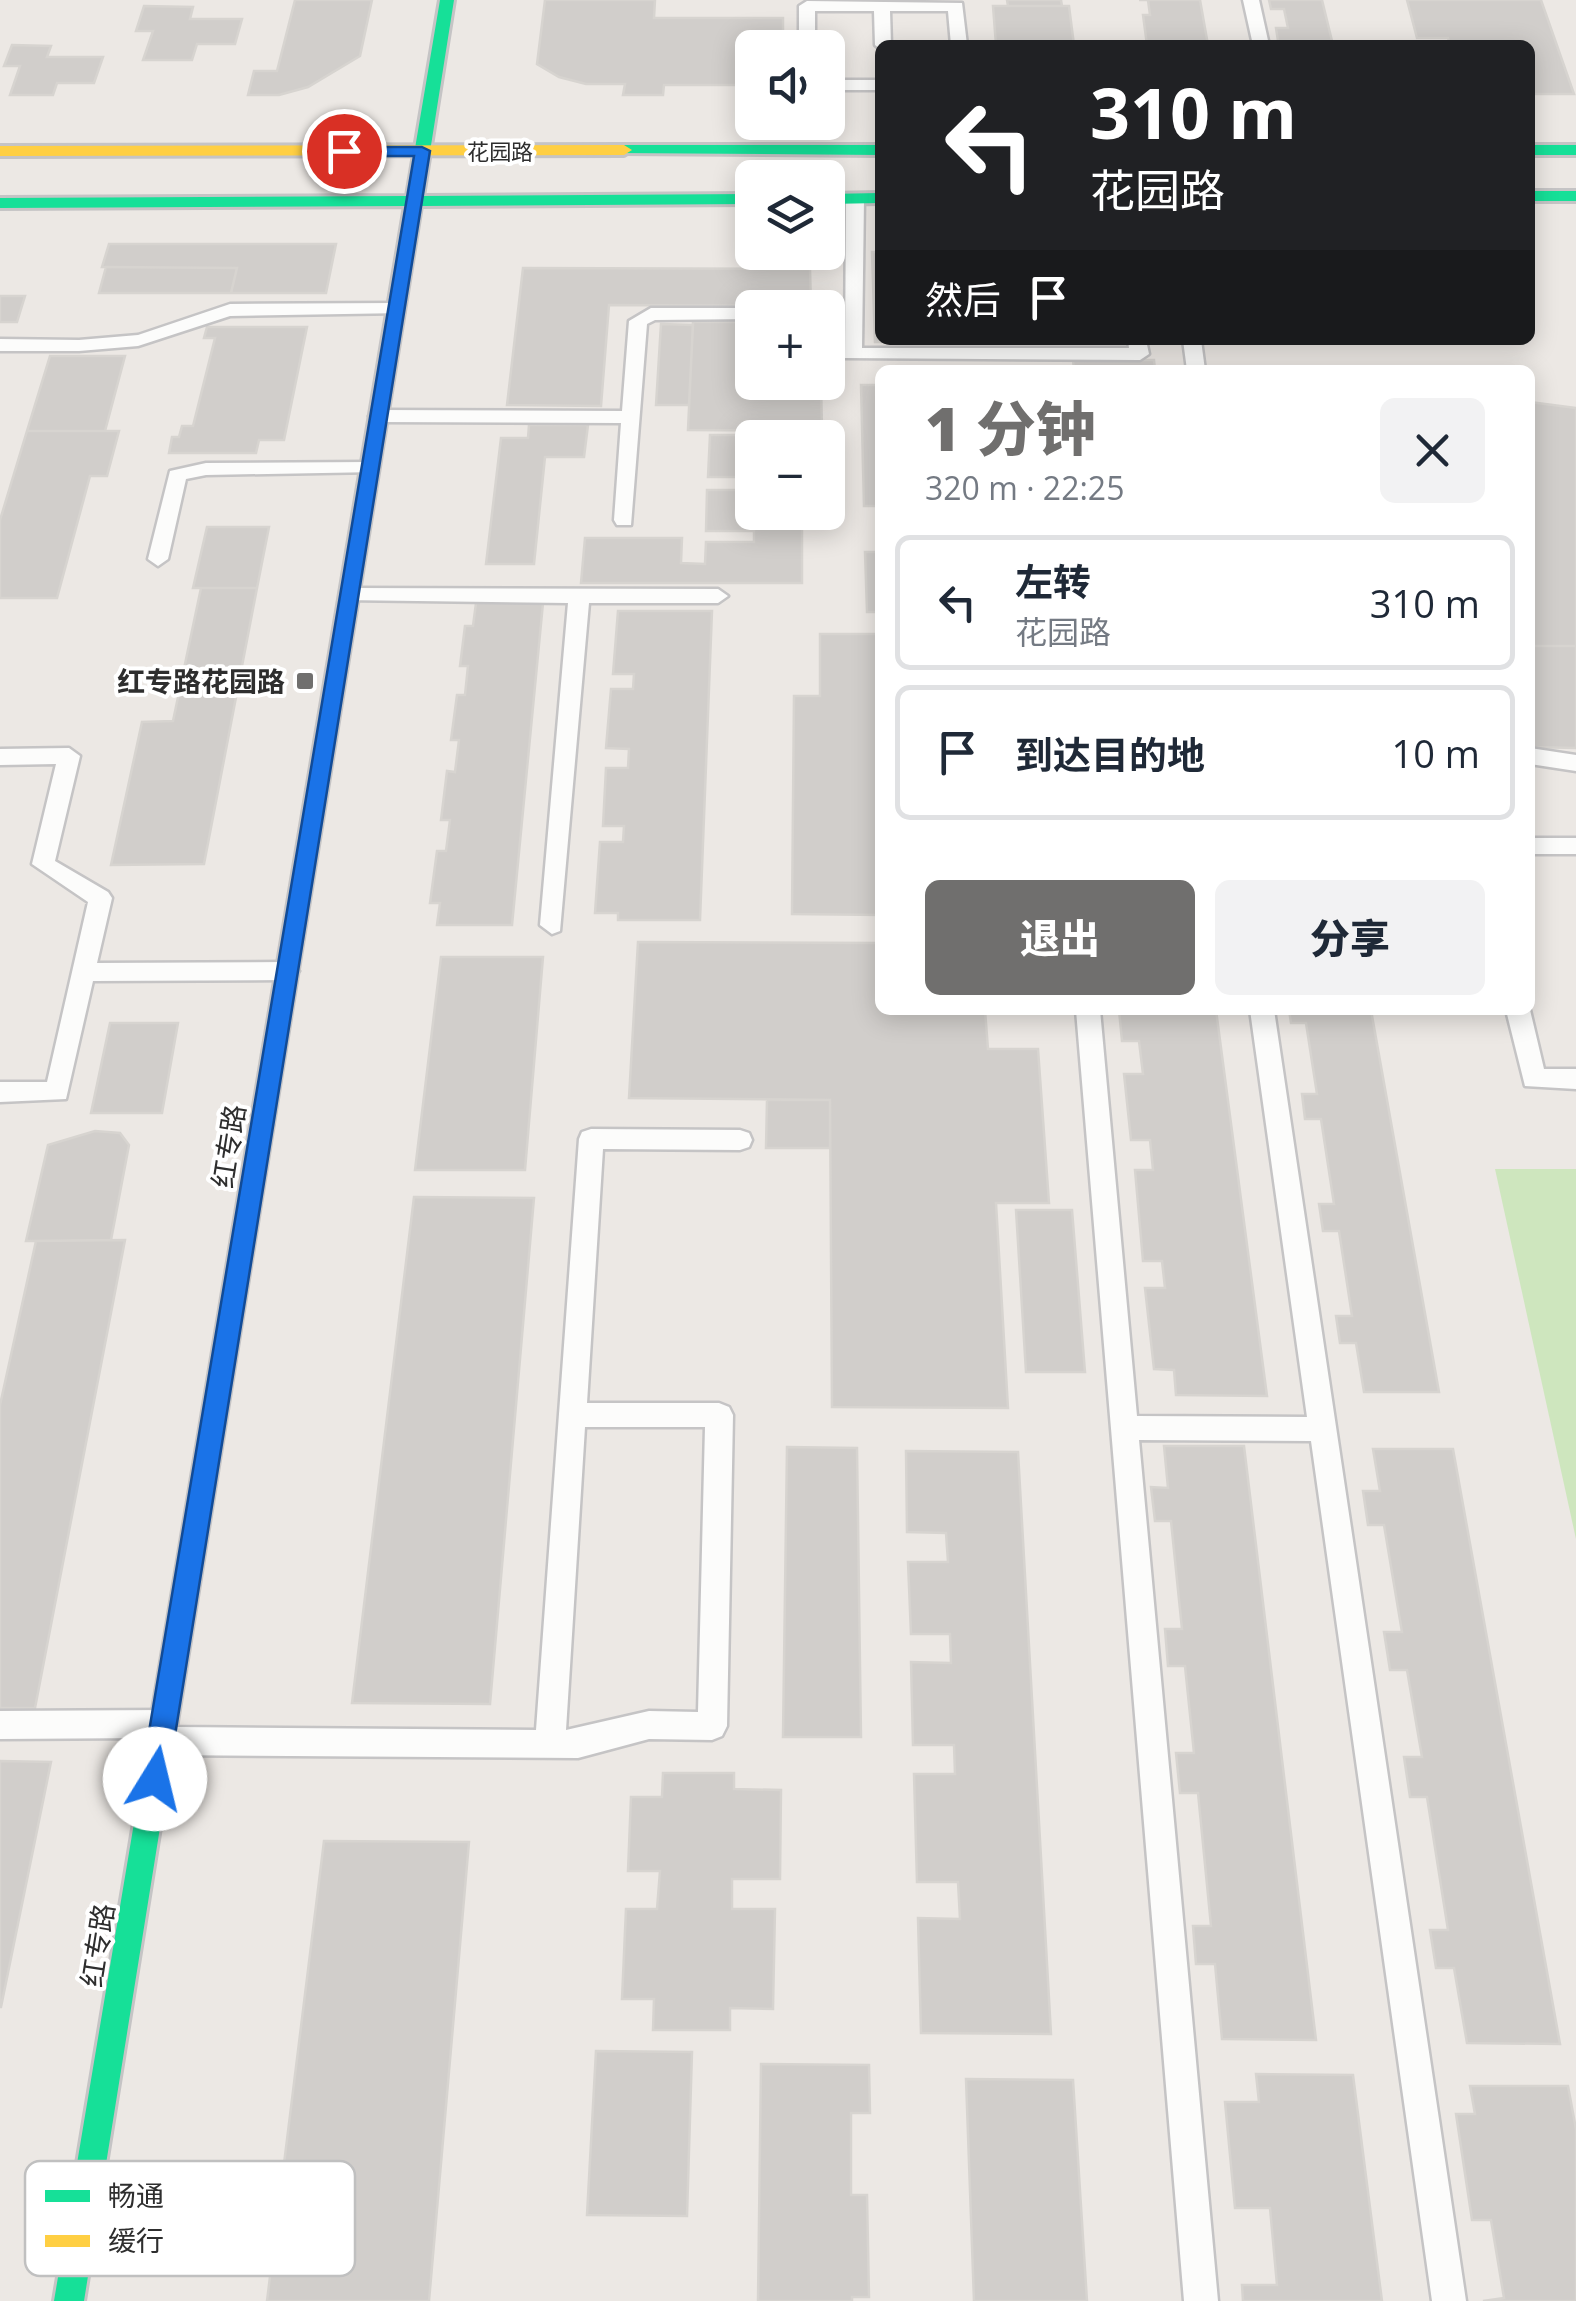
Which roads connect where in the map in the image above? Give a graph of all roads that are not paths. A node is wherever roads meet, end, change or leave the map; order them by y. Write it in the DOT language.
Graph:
graph roads {
  1 [pos="447,0"];
  2 [pos="1252,0"];
  3 [pos="882,6"];
  4 [pos="807,30"];
  5 [pos="883,40"];
  6 [pos="959,40"];
  7 [pos="1260,40"];
  8 [pos="845,85"];
  9 [pos="875,85"];
  10 [pos="875,150"];
  11 [pos="1535,150"];
  12 [pos="1576,150"];
  13 [pos="422,151"];
  14 [pos="0,152"];
  15 [pos="1535,196"];
  16 [pos="1576,196"];
  17 [pos="845,198"];
  18 [pos="855,198"];
  19 [pos="875,198"];
  20 [pos="735,199"];
  21 [pos="416,200"];
  22 [pos="0,203"];
  23 [pos="396,309"];
  24 [pos="735,314"];
  25 [pos="0,345"];
  26 [pos="1138,345"];
  27 [pos="944,362"];
  28 [pos="1032,362"];
  29 [pos="379,416"];
  30 [pos="632,417"];
  31 [pos="370,468"];
  32 [pos="624,520"];
  33 [pos="158,558"];
  34 [pos="350,595"];
  35 [pos="579,595"];
  36 [pos="718,596"];
  37 [pos="0,756"];
  38 [pos="1535,757"];
  39 [pos="1576,763"];
  40 [pos="1535,846"];
  41 [pos="1576,846"];
  42 [pos="552,925"];
  43 [pos="83,972"];
  44 [pos="287,972"];
  45 [pos="1088,1015"];
  46 [pos="1263,1015"];
  47 [pos="1519,1015"];
  48 [pos="1576,1079"];
  49 [pos="0,1092"];
  50 [pos="740,1140"];
  51 [pos="573,1415"];
  52 [pos="1124,1428"];
  53 [pos="1322,1429"];
  54 [pos="0,1725"];
  55 [pos="162,1733"];
  56 [pos="550,1744"];
  57 [pos="92,2161"];
  58 [pos="73,2276"];
  59 [pos="69,2301"];
  60 [pos="1201,2301"];
  61 [pos="1449,2301"];
  1 -- 13 [label="street, 红专路"];
  2 -- 7 [label="lane"];
  3 -- 4 [label="lane"];
  3 -- 5 [label="lane"];
  3 -- 6 [label="lane"];
  8 -- 9 [label="lane"];
  10 -- 13 [label="street, 花园路"];
  11 -- 12 [label="street"];
  13 -- 14 [label="street, 花园路"];
  13 -- 21 [label="street, 红专路"];
  15 -- 16 [label="street"];
  17 -- 18 [label="street"];
  18 -- 19 [label="street"];
  18 -- 27 [label="lane"];
  20 -- 21 [label="street, 花园路"];
  21 -- 22 [label="street, 花园路"];
  21 -- 23 [label="street, 红专路"];
  23 -- 25 [label="lane"];
  23 -- 29 [label="street, 红专路"];
  24 -- 30 [label="lane"];
  26 -- 28 [label="lane"];
  27 -- 28 [label="lane"];
  29 -- 30 [label="lane"];
  29 -- 31 [label="street, 红专路"];
  30 -- 32 [label="lane"];
  31 -- 33 [label="lane"];
  31 -- 34 [label="street, 红专路"];
  34 -- 35 [label="lane"];
  34 -- 44 [label="street, 红专路"];
  35 -- 36 [label="lane"];
  35 -- 42 [label="lane"];
  37 -- 43 [label="lane"];
  38 -- 39 [label="lane"];
  40 -- 41 [label="lane"];
  43 -- 44 [label="lane"];
  43 -- 49 [label="lane"];
  44 -- 55 [label="street, 红专路"];
  45 -- 52 [label="lane"];
  46 -- 53 [label="lane"];
  47 -- 48 [label="lane"];
  50 -- 51 [label="lane"];
  51 -- 56 [label="lane"];
  51 -- 56 [label="lane"];
  52 -- 53 [label="lane"];
  52 -- 60 [label="lane"];
  53 -- 61 [label="lane"];
  54 -- 55 [label="lane"];
  55 -- 56 [label="lane"];
  55 -- 57 [label="street, 红专路"];
  58 -- 59 [label="street, 红专路"];
}
